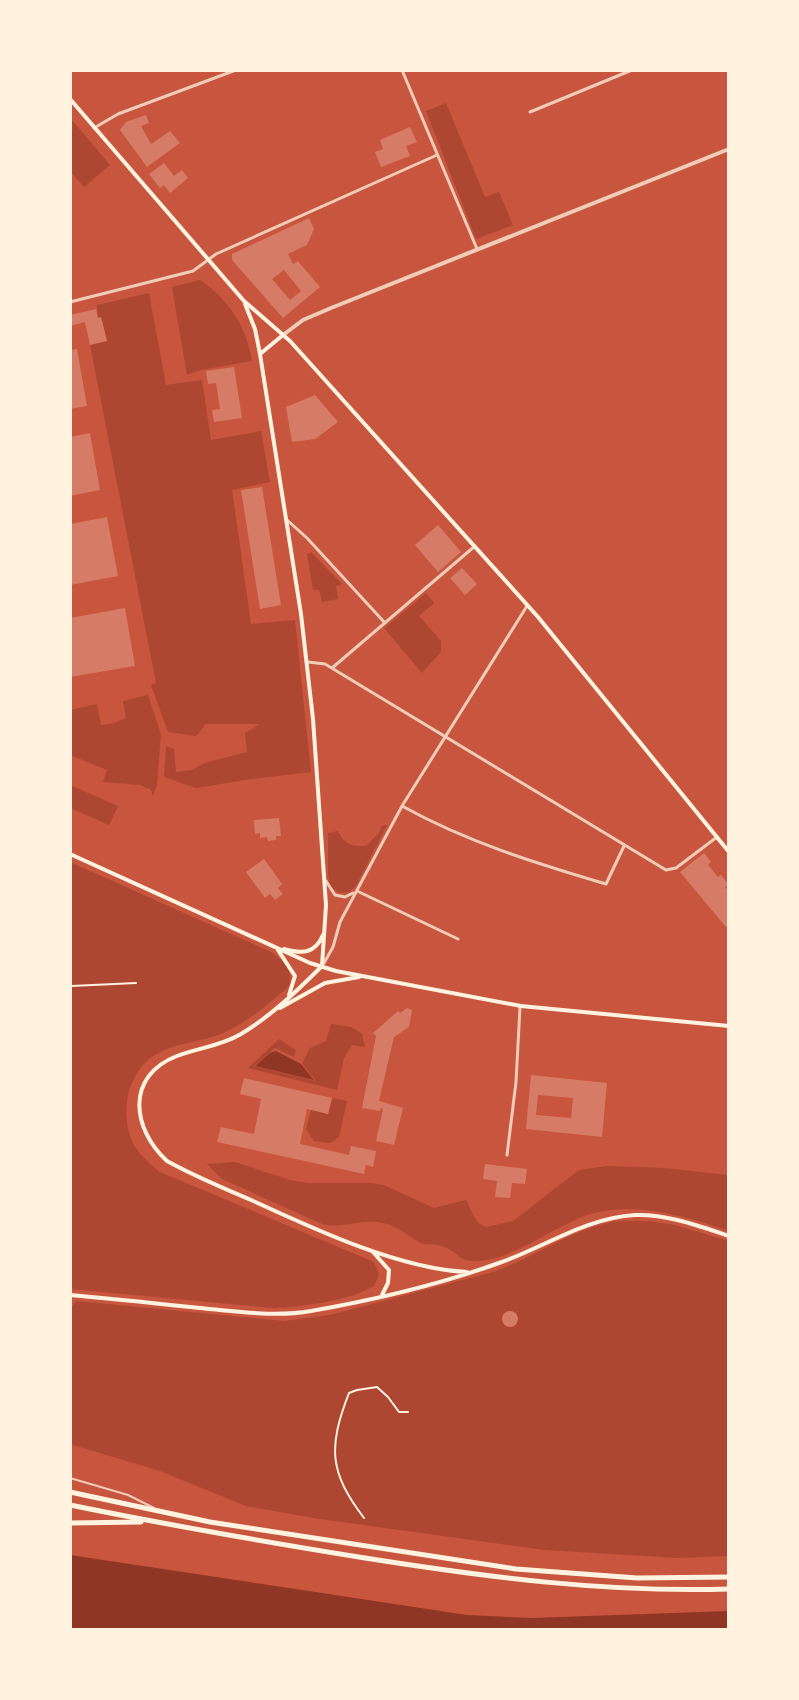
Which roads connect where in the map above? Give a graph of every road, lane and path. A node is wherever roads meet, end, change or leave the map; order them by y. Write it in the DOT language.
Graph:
graph roads {
  1 [pos="236,70"];
  2 [pos="402,70"];
  3 [pos="632,70"];
  4 [pos="70,99"];
  5 [pos="530,112"];
  6 [pos="94,128"];
  7 [pos="729,149"];
  8 [pos="437,155"];
  9 [pos="477,249"];
  10 [pos="207,260"];
  11 [pos="244,301"];
  12 [pos="70,302"];
  13 [pos="283,335"];
  14 [pos="260,354"];
  15 [pos="287,520"];
  16 [pos="475,546"];
  17 [pos="527,606"];
  18 [pos="385,623"];
  19 [pos="308,662"];
  20 [pos="332,668"];
  21 [pos="445,735"];
  22 [pos="402,806"];
  23 [pos="717,837"];
  24 [pos="625,845"];
  25 [pos="729,852"];
  26 [pos="70,854"];
  27 [pos="324,877"];
  28 [pos="357,891"];
  29 [pos="325,928"];
  30 [pos="458,939"];
  31 [pos="274,947"];
  32 [pos="322,966"];
  33 [pos="366,977"];
  34 [pos="136,983"];
  35 [pos="71,986"];
  36 [pos="286,1000"];
  37 [pos="521,1006"];
  38 [pos="273,1012"];
  39 [pos="729,1026"];
  40 [pos="507,1155"];
  41 [pos="729,1236"];
  42 [pos="368,1249"];
  43 [pos="469,1272"];
  44 [pos="70,1295"];
  45 [pos="380,1297"];
  46 [pos="408,1412"];
  47 [pos="70,1478"];
  48 [pos="70,1492"];
  49 [pos="70,1505"];
  50 [pos="163,1512"];
  51 [pos="364,1518"];
  52 [pos="149,1522"];
  53 [pos="70,1523"];
  54 [pos="729,1577"];
  55 [pos="729,1589"];
  1 -- 6 [label="street"];
  2 -- 8 [label="street"];
  3 -- 5 [label="street"];
  4 -- 6 [label="main road"];
  6 -- 10 [label="main road"];
  7 -- 9 [label="street"];
  8 -- 9 [label="street"];
  8 -- 10 [label="street"];
  9 -- 13 [label="street"];
  10 -- 11 [label="main road"];
  10 -- 12 [label="street"];
  11 -- 13 [label="main road"];
  11 -- 14 [label="main road"];
  13 -- 14 [label="main road"];
  13 -- 16 [label="main road"];
  14 -- 15 [label="main road"];
  15 -- 18 [label="street"];
  15 -- 19 [label="main road"];
  16 -- 17 [label="main road"];
  16 -- 18 [label="street"];
  17 -- 21 [label="street"];
  17 -- 23 [label="main road"];
  18 -- 20 [label="street"];
  19 -- 20 [label="street"];
  19 -- 27 [label="main road"];
  20 -- 21 [label="street"];
  21 -- 22 [label="street"];
  21 -- 24 [label="street"];
  22 -- 24 [label="street"];
  22 -- 28 [label="street"];
  23 -- 24 [label="street"];
  23 -- 25 [label="main road"];
  26 -- 31 [label="main road"];
  27 -- 28 [label="street"];
  27 -- 29 [label="main road"];
  28 -- 30 [label="street"];
  28 -- 32 [label="street"];
  29 -- 31 [label="main road"];
  29 -- 32 [label="main road"];
  31 -- 32 [label="main road"];
  31 -- 36 [label="main road"];
  32 -- 33 [label="main road"];
  32 -- 36 [label="main road"];
  33 -- 37 [label="main road"];
  33 -- 38 [label="main road"];
  34 -- 35 [label="path"];
  36 -- 38 [label="main road"];
  37 -- 39 [label="main road"];
  37 -- 40 [label="street"];
  38 -- 42 [label="main road"];
  41 -- 43 [label="main road"];
  42 -- 43 [label="main road"];
  42 -- 45 [label="main road"];
  43 -- 45 [label="main road"];
  44 -- 45 [label="main road"];
  46 -- 51 [label="path"];
  47 -- 50 [label="lane"];
  48 -- 50 [label="main road"];
  49 -- 52 [label="main road"];
  50 -- 54 [label="main road"];
  52 -- 53 [label="main road"];
  52 -- 55 [label="main road"];
}
